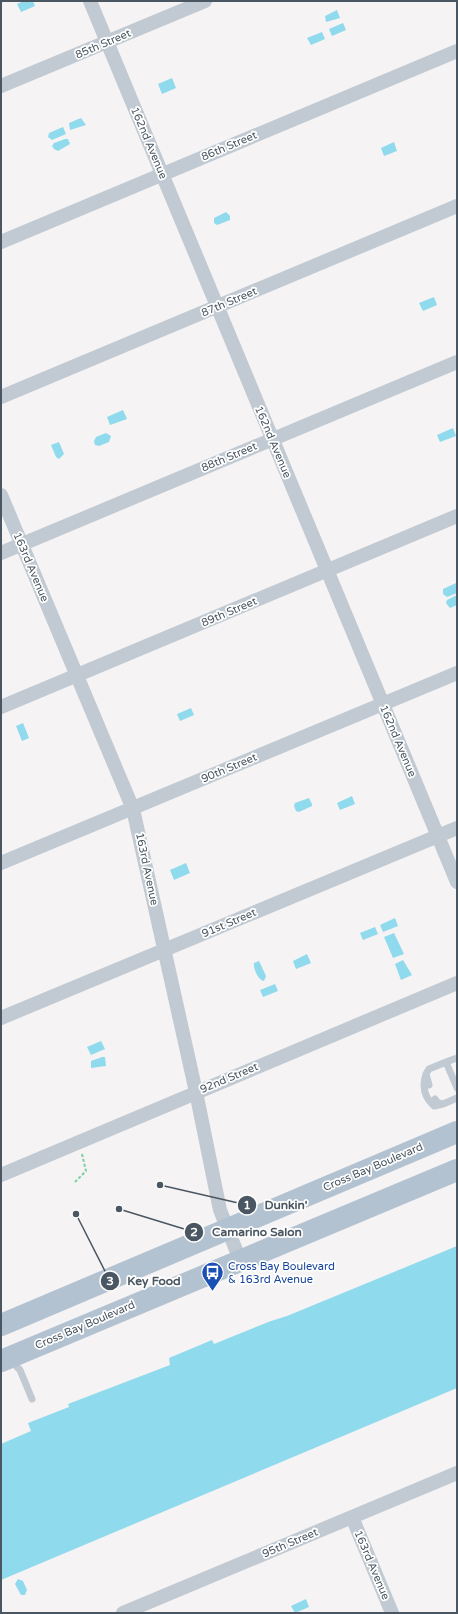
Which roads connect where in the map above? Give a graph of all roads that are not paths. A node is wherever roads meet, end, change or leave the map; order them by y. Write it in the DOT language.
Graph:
graph roads {
  1 [pos="90,1"];
  2 [pos="205,1"];
  3 [pos="107,42"];
  4 [pos="457,51"];
  5 [pos="1,86"];
  6 [pos="162,175"];
  7 [pos="457,206"];
  8 [pos="1,242"];
  9 [pos="217,307"];
  10 [pos="457,362"];
  11 [pos="1,397"];
  12 [pos="272,439"];
  13 [pos="1,495"];
  14 [pos="457,516"];
  15 [pos="22,544"];
  16 [pos="1,553"];
  17 [pos="327,570"];
  18 [pos="457,672"];
  19 [pos="76,676"];
  20 [pos="383,704"];
  21 [pos="1,707"];
  22 [pos="133,809"];
  23 [pos="457,828"];
  24 [pos="438,836"];
  25 [pos="1,864"];
  26 [pos="457,882"];
  27 [pos="164,950"];
  28 [pos="457,983"];
  29 [pos="1,1018"];
  30 [pos="457,1058"];
  31 [pos="446,1062"];
  32 [pos="426,1074"];
  33 [pos="429,1085"];
  34 [pos="457,1088"];
  35 [pos="196,1092"];
  36 [pos="457,1098"];
  37 [pos="435,1099"];
  38 [pos="443,1104"];
  39 [pos="457,1132"];
  40 [pos="457,1170"];
  41 [pos="1,1175"];
  42 [pos="226,1228"];
  43 [pos="240,1260"];
  44 [pos="1,1325"];
  45 [pos="5,1359"];
  46 [pos="32,1399"];
  47 [pos="457,1473"];
  48 [pos="352,1517"];
  49 [pos="123,1613"];
  50 [pos="392,1613"];
  1 -- 3 [label="street, 162nd Avenue"];
  2 -- 3 [label="street, 85th Street"];
  3 -- 5 [label="street, 85th Street"];
  3 -- 6 [label="street, 162nd Avenue"];
  4 -- 6 [label="street, 86th Street"];
  6 -- 8 [label="street, 86th Street"];
  6 -- 9 [label="street, 162nd Avenue"];
  7 -- 9 [label="street, 87th Street"];
  9 -- 11 [label="street, 87th Street"];
  9 -- 12 [label="street, 162nd Avenue"];
  10 -- 12 [label="street, 88th Street"];
  12 -- 15 [label="street, 88th Street"];
  12 -- 17 [label="street, 162nd Avenue"];
  13 -- 15 [label="street, 163rd Avenue"];
  14 -- 17 [label="street, 89th Street"];
  15 -- 16 [label="street, 88th Street"];
  15 -- 19 [label="street, 163rd Avenue"];
  17 -- 19 [label="street, 89th Street"];
  17 -- 20 [label="street, 162nd Avenue"];
  18 -- 20 [label="street, 90th Street"];
  19 -- 21 [label="street, 89th Street"];
  19 -- 22 [label="street, 163rd Avenue"];
  20 -- 22 [label="street, 90th Street"];
  20 -- 24 [label="street, 162nd Avenue"];
  22 -- 25 [label="street, 90th Street"];
  22 -- 27 [label="street, 163rd Avenue"];
  23 -- 24 [label="street, 91st Street"];
  24 -- 26 [label="street, 162nd Avenue"];
  24 -- 27 [label="street, 91st Street"];
  27 -- 29 [label="street, 91st Street"];
  27 -- 35 [label="street, 163rd Avenue"];
  28 -- 35 [label="street, 92nd Street"];
  30 -- 31 [label="lane"];
  31 -- 32 [label="lane"];
  31 -- 34 [label="lane"];
  32 -- 33 [label="lane"];
  32 -- 38 [label="lane"];
  35 -- 41 [label="street, 92nd Street"];
  35 -- 42 [label="street, 163rd Avenue"];
  36 -- 38 [label="lane"];
  37 -- 38 [label="lane"];
  39 -- 42 [label="main road, Cross Bay Boulevard"];
  40 -- 43 [label="main road, Cross Bay Boulevard"];
  42 -- 43 [label="street, 163rd Avenue"];
  42 -- 44 [label="main road, Cross Bay Boulevard"];
  43 -- 45 [label="main road, Cross Bay Boulevard"];
  45 -- 46 [label="lane"];
  47 -- 48 [label="street, 95th Street"];
  48 -- 49 [label="street, 95th Street"];
  48 -- 50 [label="street, 163rd Avenue"];
}
